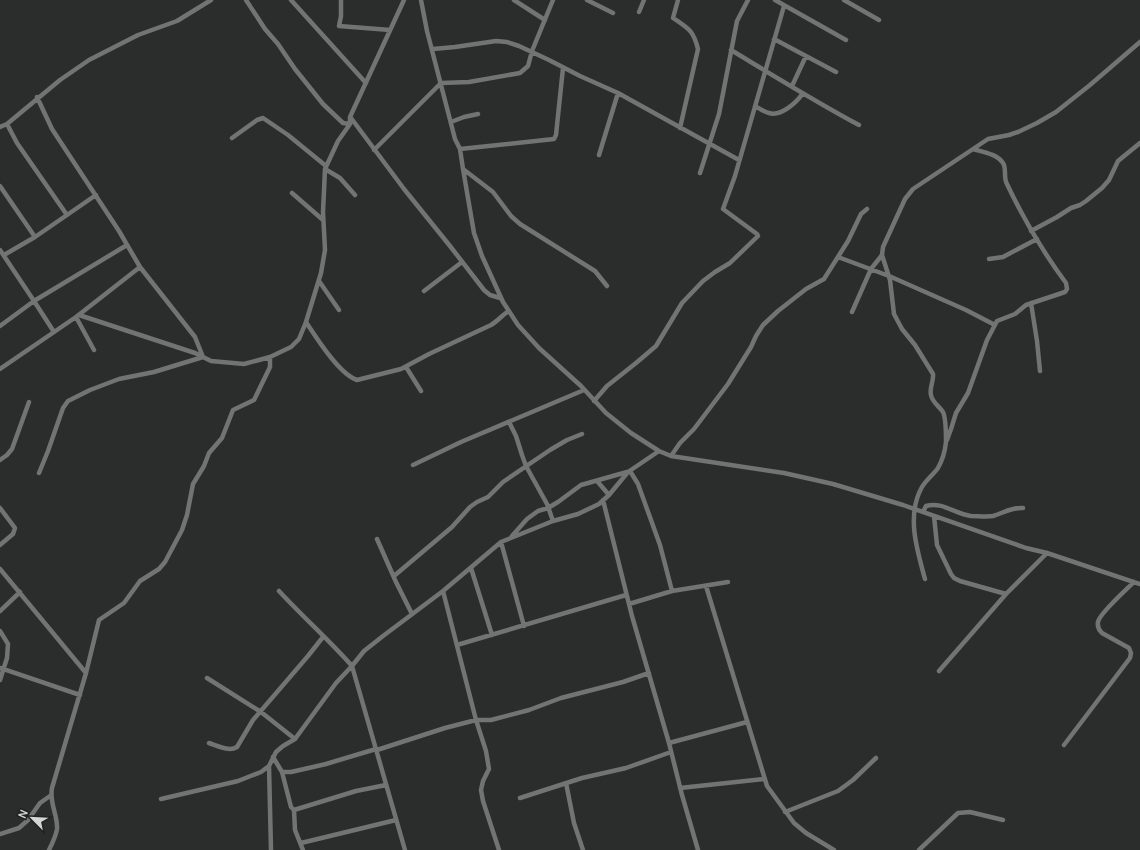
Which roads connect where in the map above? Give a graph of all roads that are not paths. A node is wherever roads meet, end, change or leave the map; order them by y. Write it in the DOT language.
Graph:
graph roads {
  1 [pos="211,0"];
  2 [pos="246,0"];
  3 [pos="291,0"];
  4 [pos="341,0"];
  5 [pos="404,0"];
  6 [pos="421,0"];
  7 [pos="514,0"];
  8 [pos="552,0"];
  9 [pos="588,0"];
  10 [pos="644,0"];
  11 [pos="678,0"];
  12 [pos="748,0"];
  13 [pos="775,0"];
  14 [pos="844,0"];
  15 [pos="784,6"];
  16 [pos="639,12"];
  17 [pos="613,13"];
  18 [pos="545,20"];
  19 [pos="879,20"];
  20 [pos="390,30"];
  21 [pos="774,39"];
  22 [pos="846,40"];
  23 [pos="1140,42"];
  24 [pos="432,49"];
  25 [pos="731,50"];
  26 [pos="532,51"];
  27 [pos="806,56"];
  28 [pos="563,68"];
  29 [pos="765,70"];
  30 [pos="836,72"];
  31 [pos="366,83"];
  32 [pos="441,83"];
  33 [pos="792,86"];
  34 [pos="618,93"];
  35 [pos="803,93"];
  36 [pos="37,97"];
  37 [pos="755,106"];
  38 [pos="478,114"];
  39 [pos="350,117"];
  40 [pos="451,122"];
  41 [pos="7,124"];
  42 [pos="350,124"];
  43 [pos="860,125"];
  44 [pos="0,127"];
  45 [pos="680,128"];
  46 [pos="232,138"];
  47 [pos="1140,143"];
  48 [pos="709,144"];
  49 [pos="460,149"];
  50 [pos="973,149"];
  51 [pos="374,150"];
  52 [pos="599,155"];
  53 [pos="739,160"];
  54 [pos="326,168"];
  55 [pos="463,169"];
  56 [pos="700,173"];
  57 [pos="0,186"];
  58 [pos="292,193"];
  59 [pos="355,195"];
  60 [pos="96,196"];
  61 [pos="867,209"];
  62 [pos="67,215"];
  63 [pos="323,220"];
  64 [pos="1031,231"];
  65 [pos="35,237"];
  66 [pos="1037,239"];
  67 [pos="127,245"];
  68 [pos="0,250"];
  69 [pos="4,255"];
  70 [pos="882,255"];
  71 [pos="838,257"];
  72 [pos="988,259"];
  73 [pos="462,262"];
  74 [pos="140,267"];
  75 [pos="871,270"];
  76 [pos="889,276"];
  77 [pos="319,281"];
  78 [pos="607,286"];
  79 [pos="424,291"];
  80 [pos="500,298"];
  81 [pos="34,301"];
  82 [pos="1031,303"];
  83 [pos="339,310"];
  84 [pos="508,311"];
  85 [pos="852,312"];
  86 [pos="78,316"];
  87 [pos="306,322"];
  88 [pos="995,325"];
  89 [pos="0,326"];
  90 [pos="54,332"];
  91 [pos="94,350"];
  92 [pos="203,357"];
  93 [pos="270,357"];
  94 [pos="406,367"];
  95 [pos="0,369"];
  96 [pos="1040,371"];
  97 [pos="584,390"];
  98 [pos="421,391"];
  99 [pos="594,401"];
  100 [pos="30,402"];
  101 [pos="509,422"];
  102 [pos="582,434"];
  103 [pos="946,442"];
  104 [pos="659,451"];
  105 [pos="671,456"];
  106 [pos="0,460"];
  107 [pos="413,465"];
  108 [pos="526,466"];
  109 [pos="629,472"];
  110 [pos="39,473"];
  111 [pos="597,481"];
  112 [pos="609,495"];
  113 [pos="603,500"];
  114 [pos="0,508"];
  115 [pos="548,508"];
  116 [pos="1023,508"];
  117 [pos="915,510"];
  118 [pos="923,512"];
  119 [pos="934,516"];
  120 [pos="553,521"];
  121 [pos="511,537"];
  122 [pos="377,539"];
  123 [pos="501,542"];
  124 [pos="0,545"];
  125 [pos="1047,553"];
  126 [pos="471,568"];
  127 [pos="0,569"];
  128 [pos="394,576"];
  129 [pos="925,579"];
  130 [pos="728,582"];
  131 [pos="1134,582"];
  132 [pos="1140,584"];
  133 [pos="706,586"];
  134 [pos="443,591"];
  135 [pos="672,591"];
  136 [pos="20,592"];
  137 [pos="279,592"];
  138 [pos="1006,594"];
  139 [pos="626,595"];
  140 [pos="629,604"];
  141 [pos="0,611"];
  142 [pos="412,614"];
  143 [pos="524,626"];
  144 [pos="0,631"];
  145 [pos="492,635"];
  146 [pos="323,636"];
  147 [pos="457,645"];
  148 [pos="352,666"];
  149 [pos="2,669"];
  150 [pos="939,671"];
  151 [pos="86,673"];
  152 [pos="649,673"];
  153 [pos="207,678"];
  154 [pos="0,680"];
  155 [pos="80,695"];
  156 [pos="261,712"];
  157 [pos="476,720"];
  158 [pos="747,722"];
  159 [pos="295,739"];
  160 [pos="210,743"];
  161 [pos="669,743"];
  162 [pos="1064,745"];
  163 [pos="376,749"];
  164 [pos="671,752"];
  165 [pos="273,758"];
  166 [pos="876,758"];
  167 [pos="269,766"];
  168 [pos="282,772"];
  169 [pos="764,779"];
  170 [pos="566,783"];
  171 [pos="386,785"];
  172 [pos="680,788"];
  173 [pos="50,796"];
  174 [pos="520,798"];
  175 [pos="161,799"];
  176 [pos="294,810"];
  177 [pos="785,812"];
  178 [pos="396,820"];
  179 [pos="1003,820"];
  180 [pos="0,834"];
  181 [pos="301,843"];
  182 [pos="49,850"];
  183 [pos="271,850"];
  184 [pos="303,850"];
  185 [pos="405,850"];
  186 [pos="499,850"];
  187 [pos="583,850"];
  188 [pos="698,850"];
  189 [pos="834,850"];
  190 [pos="919,850"];
  1 -- 36 [label="street"];
  2 -- 42 [label="street"];
  3 -- 31 [label="street"];
  4 -- 20 [label="street"];
  5 -- 20 [label="street"];
  6 -- 24 [label="street"];
  7 -- 18 [label="street"];
  8 -- 18 [label="street"];
  9 -- 17 [label="street"];
  10 -- 16 [label="street"];
  11 -- 45 [label="street"];
  12 -- 25 [label="street"];
  13 -- 15 [label="street"];
  14 -- 19 [label="street"];
  15 -- 21 [label="street"];
  15 -- 22 [label="street"];
  18 -- 26 [label="street"];
  20 -- 31 [label="street"];
  21 -- 27 [label="street"];
  21 -- 29 [label="street"];
  23 -- 50 [label="street"];
  24 -- 26 [label="street"];
  24 -- 32 [label="street"];
  25 -- 29 [label="street"];
  25 -- 48 [label="street"];
  26 -- 28 [label="street"];
  26 -- 32 [label="street"];
  27 -- 30 [label="street"];
  27 -- 33 [label="street"];
  28 -- 34 [label="street"];
  28 -- 49 [label="street"];
  29 -- 33 [label="street"];
  29 -- 37 [label="street"];
  31 -- 39 [label="street"];
  32 -- 40 [label="street"];
  32 -- 51 [label="street"];
  33 -- 35 [label="street"];
  34 -- 45 [label="street"];
  34 -- 52 [label="street"];
  35 -- 37 [label="street"];
  35 -- 43 [label="street"];
  36 -- 41 [label="street"];
  36 -- 60 [label="street"];
  37 -- 53 [label="street"];
  38 -- 40 [label="street"];
  39 -- 42 [label="street"];
  39 -- 51 [label="street"];
  40 -- 49 [label="street"];
  41 -- 44 [label="street"];
  41 -- 62 [label="street"];
  42 -- 54 [label="street"];
  45 -- 48 [label="street"];
  46 -- 54 [label="street"];
  47 -- 64 [label="street"];
  48 -- 53 [label="street"];
  48 -- 56 [label="street"];
  49 -- 55 [label="street"];
  50 -- 64 [label="street"];
  50 -- 70 [label="street"];
  51 -- 73 [label="street"];
  53 -- 99 [label="street"];
  54 -- 59 [label="street"];
  54 -- 63 [label="street"];
  55 -- 78 [label="street"];
  55 -- 80 [label="street"];
  57 -- 65 [label="street"];
  58 -- 63 [label="street"];
  60 -- 62 [label="street"];
  60 -- 67 [label="street"];
  61 -- 71 [label="street"];
  62 -- 65 [label="street"];
  63 -- 77 [label="street"];
  64 -- 66 [label="street"];
  65 -- 69 [label="street"];
  66 -- 72 [label="street"];
  66 -- 82 [label="street"];
  67 -- 74 [label="street"];
  67 -- 81 [label="street"];
  68 -- 69 [label="street"];
  69 -- 81 [label="street"];
  70 -- 75 [label="street"];
  70 -- 76 [label="street"];
  71 -- 75 [label="street"];
  71 -- 105 [label="street"];
  73 -- 79 [label="street"];
  73 -- 80 [label="street"];
  74 -- 86 [label="street"];
  74 -- 92 [label="street"];
  75 -- 76 [label="street"];
  75 -- 85 [label="street"];
  76 -- 88 [label="street"];
  76 -- 103 [label="street"];
  77 -- 83 [label="street"];
  77 -- 87 [label="street"];
  80 -- 84 [label="street"];
  81 -- 89 [label="street"];
  81 -- 90 [label="street"];
  82 -- 88 [label="street"];
  82 -- 96 [label="street"];
  84 -- 94 [label="street"];
  84 -- 97 [label="street"];
  86 -- 90 [label="street"];
  86 -- 91 [label="street"];
  86 -- 92 [label="street"];
  87 -- 93 [label="street"];
  87 -- 94 [label="street"];
  88 -- 103 [label="street"];
  90 -- 95 [label="street"];
  92 -- 93 [label="street"];
  92 -- 110 [label="street"];
  93 -- 151 [label="street"];
  94 -- 98 [label="street"];
  97 -- 99 [label="street"];
  97 -- 101 [label="street"];
  99 -- 104 [label="street"];
  100 -- 106 [label="street"];
  101 -- 107 [label="street"];
  101 -- 108 [label="street"];
  102 -- 108 [label="street"];
  103 -- 117 [label="street"];
  104 -- 105 [label="street"];
  104 -- 109 [label="street"];
  105 -- 117 [label="street"];
  108 -- 115 [label="street"];
  108 -- 128 [label="street"];
  109 -- 111 [label="street"];
  109 -- 112 [label="street"];
  109 -- 135 [label="street"];
  111 -- 112 [label="street"];
  111 -- 115 [label="street"];
  112 -- 113 [label="street"];
  113 -- 120 [label="street"];
  113 -- 139 [label="street"];
  114 -- 124 [label="street"];
  115 -- 120 [label="street"];
  115 -- 121 [label="street"];
  116 -- 118 [label="street"];
  117 -- 118 [label="street"];
  117 -- 129 [label="street"];
  118 -- 119 [label="street"];
  119 -- 125 [label="street"];
  119 -- 138 [label="street"];
  120 -- 121 [label="street"];
  121 -- 123 [label="street"];
  122 -- 128 [label="street"];
  123 -- 126 [label="street"];
  123 -- 143 [label="street"];
  125 -- 131 [label="street"];
  125 -- 138 [label="street"];
  126 -- 134 [label="street"];
  126 -- 145 [label="street"];
  127 -- 136 [label="street"];
  128 -- 142 [label="street"];
  130 -- 133 [label="street"];
  131 -- 132 [label="street"];
  131 -- 162 [label="street"];
  133 -- 135 [label="street"];
  133 -- 158 [label="street"];
  134 -- 142 [label="street"];
  134 -- 147 [label="street"];
  135 -- 140 [label="street"];
  136 -- 141 [label="street"];
  136 -- 151 [label="street"];
  137 -- 146 [label="street"];
  138 -- 150 [label="street"];
  139 -- 140 [label="street"];
  139 -- 143 [label="street"];
  140 -- 152 [label="street"];
  142 -- 148 [label="street"];
  143 -- 145 [label="street"];
  144 -- 149 [label="street"];
  145 -- 147 [label="street"];
  146 -- 148 [label="street"];
  146 -- 156 [label="street"];
  147 -- 157 [label="street"];
  148 -- 159 [label="street"];
  148 -- 163 [label="street"];
  149 -- 154 [label="street"];
  149 -- 155 [label="street"];
  151 -- 155 [label="street"];
  152 -- 157 [label="street"];
  152 -- 161 [label="street"];
  153 -- 156 [label="street"];
  155 -- 173 [label="street"];
  156 -- 159 [label="street"];
  156 -- 160 [label="street"];
  157 -- 163 [label="street"];
  157 -- 186 [label="street"];
  158 -- 161 [label="street"];
  158 -- 169 [label="street"];
  159 -- 165 [label="street"];
  161 -- 164 [label="street"];
  163 -- 168 [label="street"];
  163 -- 171 [label="street"];
  164 -- 170 [label="street"];
  164 -- 172 [label="street"];
  165 -- 167 [label="street"];
  165 -- 168 [label="street"];
  166 -- 177 [label="street"];
  167 -- 175 [label="street"];
  167 -- 183 [label="street"];
  168 -- 176 [label="street"];
  169 -- 172 [label="street"];
  169 -- 177 [label="street"];
  170 -- 174 [label="street"];
  170 -- 187 [label="street"];
  171 -- 176 [label="street"];
  171 -- 178 [label="street"];
  172 -- 188 [label="street"];
  173 -- 180 [label="street"];
  173 -- 182 [label="street"];
  176 -- 181 [label="street"];
  177 -- 189 [label="street"];
  178 -- 181 [label="street"];
  178 -- 185 [label="street"];
  179 -- 190 [label="street"];
  181 -- 184 [label="street"];
}
